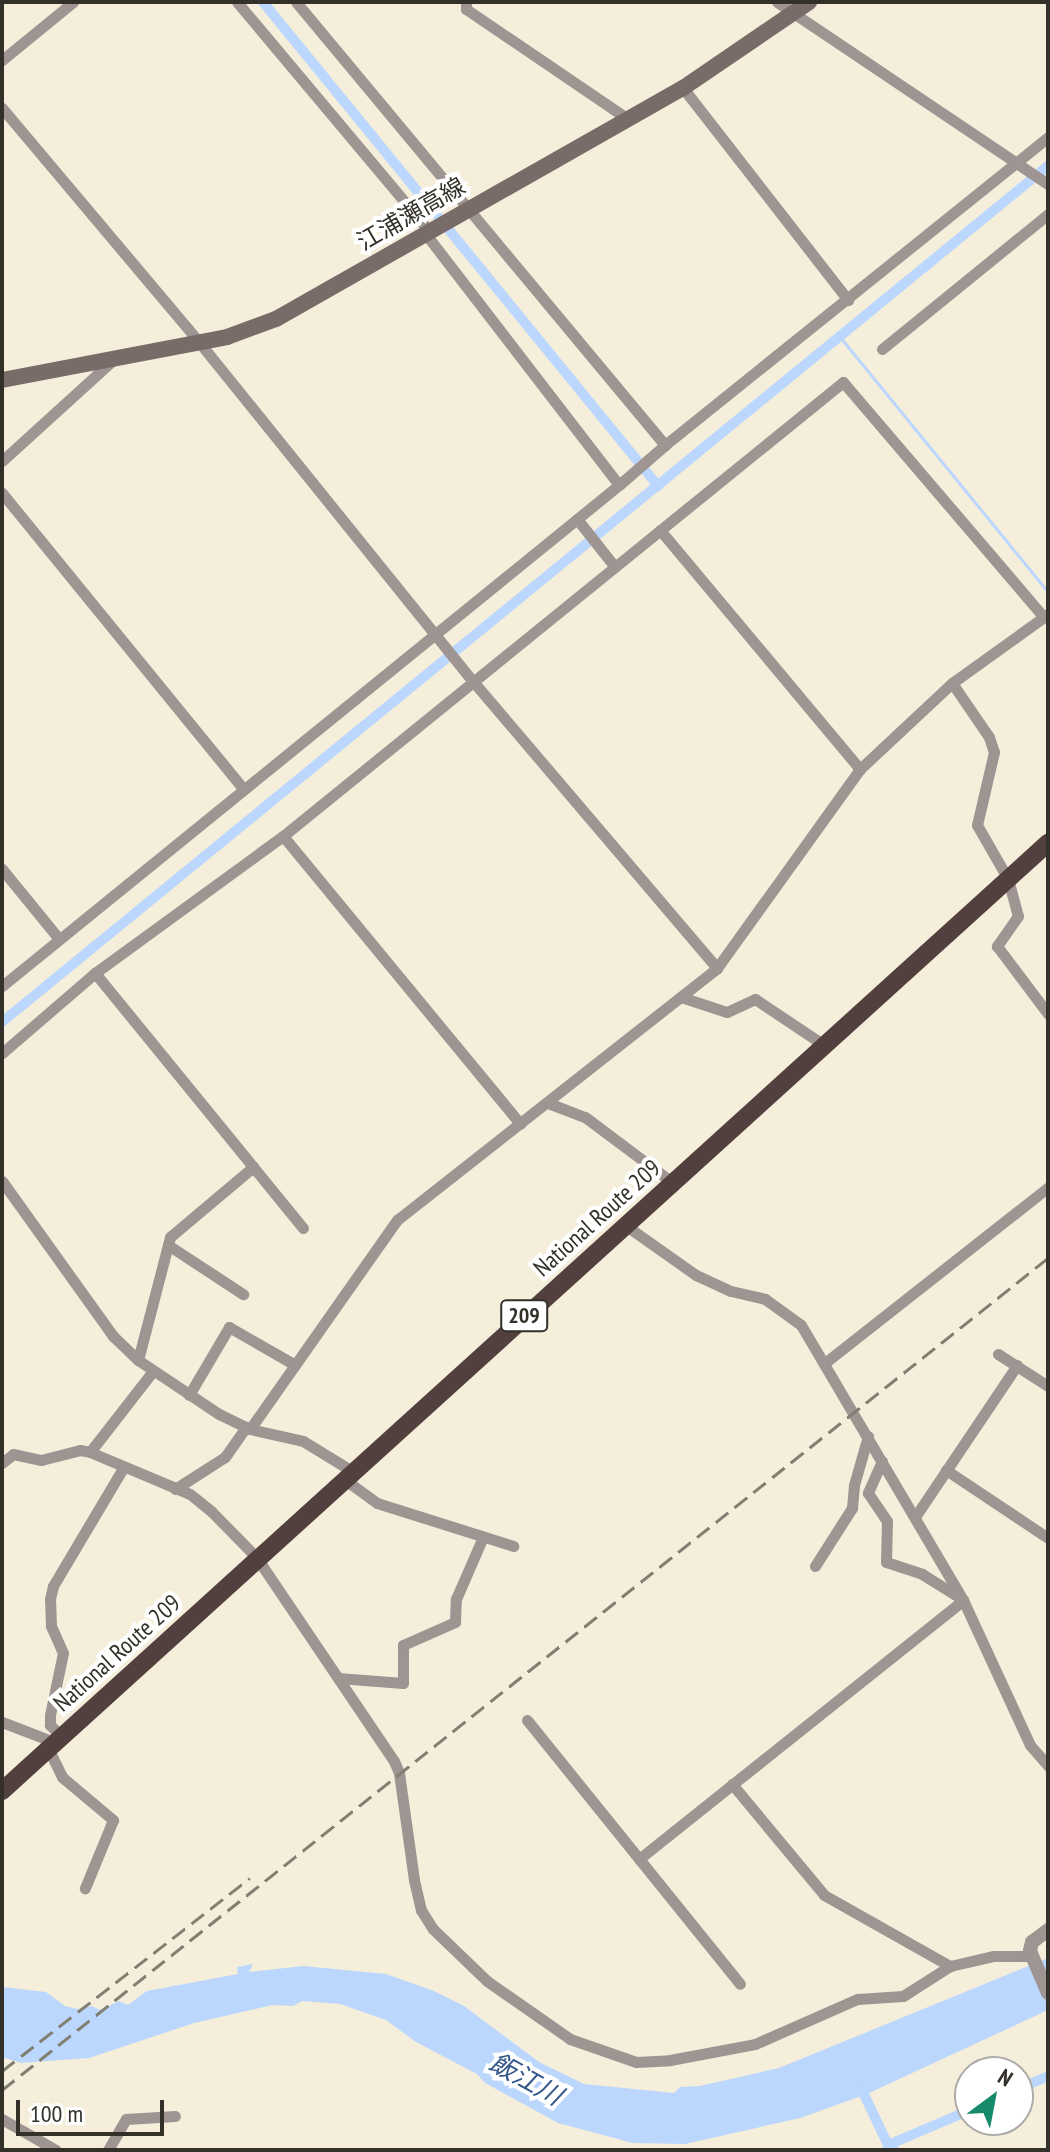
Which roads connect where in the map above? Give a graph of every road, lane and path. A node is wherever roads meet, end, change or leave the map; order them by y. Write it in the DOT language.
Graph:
graph roads {
  1 [pos="73,2"];
  2 [pos="237,2"];
  3 [pos="296,2"];
  4 [pos="466,2"];
  5 [pos="777,2"];
  6 [pos="809,2"];
  7 [pos="793,13"];
  8 [pos="2,60"];
  9 [pos="683,88"];
  10 [pos="2,108"];
  11 [pos="628,119"];
  12 [pos="1048,137"];
  13 [pos="1019,165"];
  14 [pos="1048,184"];
  15 [pos="464,211"];
  16 [pos="1048,214"];
  17 [pos="428,233"];
  18 [pos="848,300"];
  19 [pos="199,342"];
  20 [pos="882,349"];
  21 [pos="115,358"];
  22 [pos="2,380"];
  23 [pos="665,445"];
  24 [pos="2,461"];
  25 [pos="619,485"];
  26 [pos="2,493"];
  27 [pos="578,521"];
  28 [pos="660,530"];
  29 [pos="613,565"];
  30 [pos="1046,615"];
  31 [pos="435,636"];
  32 [pos="472,681"];
  33 [pos="952,683"];
  34 [pos="860,769"];
  35 [pos="243,789"];
  36 [pos="283,836"];
  37 [pos="1048,843"];
  38 [pos="2,869"];
  39 [pos="1008,879"];
  40 [pos="59,939"];
  41 [pos="717,968"];
  42 [pos="95,973"];
  43 [pos="2,986"];
  44 [pos="681,997"];
  45 [pos="1048,1014"];
  46 [pos="824,1045"];
  47 [pos="2,1053"];
  48 [pos="548,1103"];
  49 [pos="520,1124"];
  50 [pos="253,1167"];
  51 [pos="2,1181"];
  52 [pos="672,1182"];
  53 [pos="1048,1187"];
  54 [pos="625,1225"];
  55 [pos="303,1228"];
  56 [pos="168,1245"];
  57 [pos="243,1294"];
  58 [pos="998,1354"];
  59 [pos="138,1360"];
  60 [pos="826,1362"];
  61 [pos="295,1365"];
  62 [pos="1017,1365"];
  63 [pos="153,1371"];
  64 [pos="1048,1386"];
  65 [pos="189,1395"];
  66 [pos="248,1428"];
  67 [pos="868,1436"];
  68 [pos="90,1452"];
  69 [pos="882,1461"];
  70 [pos="2,1463"];
  71 [pos="123,1468"];
  72 [pos="946,1470"];
  73 [pos="348,1475"];
  74 [pos="175,1489"];
  75 [pos="915,1517"];
  76 [pos="483,1537"];
  77 [pos="1048,1538"];
  78 [pos="513,1546"];
  79 [pos="257,1558"];
  80 [pos="815,1566"];
  81 [pos="963,1600"];
  82 [pos="338,1678"];
  83 [pos="527,1720"];
  84 [pos="2,1722"];
  85 [pos="54,1742"];
  86 [pos="1048,1766"];
  87 [pos="732,1784"];
  88 [pos="2,1791"];
  89 [pos="639,1859"];
  90 [pos="85,1888"];
  91 [pos="1048,1930"];
  92 [pos="1032,1956"];
  93 [pos="950,1966"];
  94 [pos="740,1984"];
  95 [pos="1048,1993"];
  96 [pos="175,2116"];
  97 [pos="2,2119"];
  98 [pos="56,2150"];
  99 [pos="108,2150"];
  1 -- 8 [label="street"];
  2 -- 17 [label="street"];
  3 -- 15 [label="street"];
  4 -- 11 [label="street"];
  5 -- 7 [label="street"];
  6 -- 7 [label="main road, 江浦瀬高線"];
  7 -- 9 [label="main road, 江浦瀬高線"];
  7 -- 13 [label="street"];
  9 -- 11 [label="main road, 江浦瀬高線"];
  9 -- 18 [label="street"];
  10 -- 19 [label="street"];
  11 -- 15 [label="main road, 江浦瀬高線"];
  12 -- 13 [label="street"];
  13 -- 14 [label="street"];
  13 -- 18 [label="street"];
  15 -- 17 [label="main road, 江浦瀬高線"];
  15 -- 23 [label="street"];
  16 -- 20 [label="street"];
  17 -- 19 [label="main road, 江浦瀬高線"];
  17 -- 25 [label="street"];
  18 -- 23 [label="street"];
  19 -- 21 [label="main road, 江浦瀬高線"];
  19 -- 31 [label="street"];
  21 -- 22 [label="main road, 江浦瀬高線"];
  21 -- 24 [label="street"];
  23 -- 25 [label="street"];
  25 -- 27 [label="street"];
  26 -- 35 [label="street"];
  27 -- 29 [label="street"];
  27 -- 31 [label="street"];
  28 -- 29 [label="street"];
  28 -- 30 [label="street"];
  28 -- 34 [label="street"];
  29 -- 32 [label="street"];
  30 -- 33 [label="street"];
  31 -- 32 [label="street"];
  31 -- 35 [label="street"];
  32 -- 36 [label="street"];
  32 -- 41 [label="street"];
  33 -- 34 [label="street"];
  33 -- 39 [label="street"];
  34 -- 41 [label="street"];
  35 -- 40 [label="street"];
  36 -- 42 [label="street"];
  36 -- 49 [label="street"];
  37 -- 39 [label="highway, National Route 209 / 209"];
  38 -- 40 [label="street"];
  39 -- 45 [label="street"];
  39 -- 46 [label="highway, National Route 209 / 209"];
  40 -- 43 [label="street"];
  41 -- 44 [label="street"];
  42 -- 47 [label="street"];
  42 -- 50 [label="street"];
  44 -- 46 [label="street"];
  44 -- 48 [label="street"];
  46 -- 52 [label="highway, National Route 209 / 209"];
  48 -- 49 [label="street"];
  48 -- 52 [label="street"];
  49 -- 61 [label="street"];
  50 -- 55 [label="street"];
  50 -- 56 [label="street"];
  51 -- 59 [label="street"];
  52 -- 54 [label="highway, National Route 209 / 209"];
  53 -- 60 [label="street"];
  54 -- 60 [label="street"];
  54 -- 73 [label="highway, National Route 209 / 209"];
  56 -- 57 [label="street"];
  56 -- 59 [label="street"];
  58 -- 62 [label="street"];
  59 -- 63 [label="street"];
  60 -- 67 [label="street"];
  61 -- 65 [label="street"];
  61 -- 66 [label="street"];
  62 -- 64 [label="street"];
  62 -- 72 [label="street"];
  63 -- 65 [label="street"];
  63 -- 68 [label="street"];
  65 -- 66 [label="street"];
  66 -- 73 [label="street"];
  66 -- 74 [label="street"];
  67 -- 69 [label="street"];
  67 -- 80 [label="street"];
  68 -- 70 [label="street"];
  68 -- 71 [label="street"];
  69 -- 75 [label="street"];
  69 -- 81 [label="street"];
  71 -- 74 [label="street"];
  71 -- 85 [label="street"];
  72 -- 75 [label="street"];
  72 -- 77 [label="street"];
  73 -- 76 [label="street"];
  73 -- 79 [label="highway, National Route 209 / 209"];
  74 -- 79 [label="street"];
  75 -- 81 [label="street"];
  76 -- 78 [label="street"];
  76 -- 82 [label="street"];
  79 -- 82 [label="street"];
  79 -- 85 [label="highway, National Route 209 / 209"];
  81 -- 86 [label="street"];
  81 -- 87 [label="street"];
  82 -- 93 [label="street"];
  83 -- 89 [label="street"];
  84 -- 85 [label="street"];
  85 -- 88 [label="highway, National Route 209 / 209"];
  85 -- 90 [label="street"];
  87 -- 89 [label="street"];
  87 -- 93 [label="street"];
  89 -- 94 [label="street"];
  91 -- 92 [label="street"];
  92 -- 93 [label="street"];
  92 -- 95 [label="street"];
  96 -- 99 [label="street"];
  97 -- 98 [label="street"];
}
